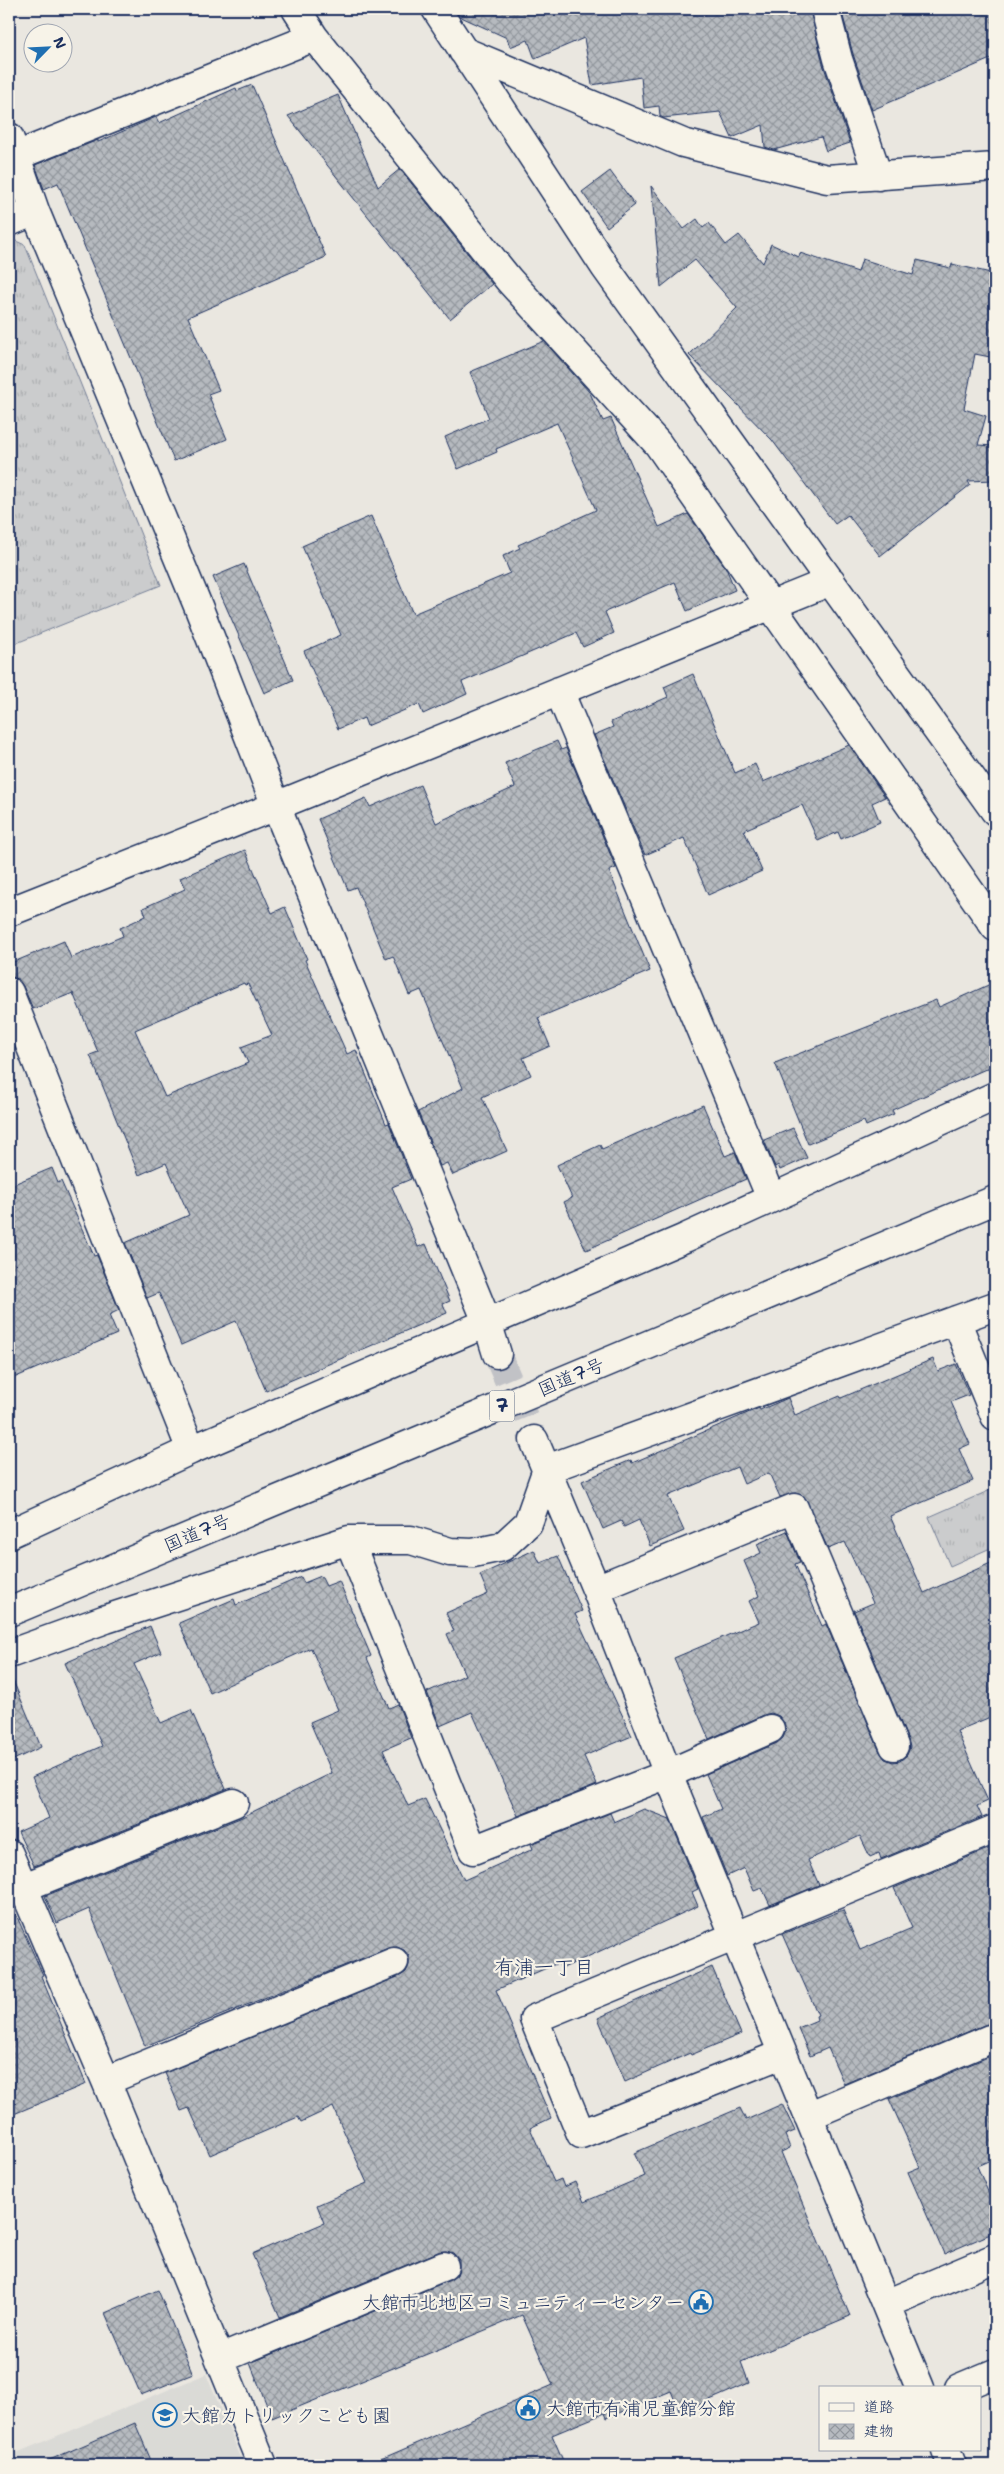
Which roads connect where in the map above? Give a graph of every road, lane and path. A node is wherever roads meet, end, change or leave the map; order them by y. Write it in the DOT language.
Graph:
graph roads {
  1 [pos="296,9"];
  2 [pos="436,9"];
  3 [pos="825,9"];
  4 [pos="314,37"];
  5 [pos="463,51"];
  6 [pos="12,146"];
  7 [pos="995,167"];
  8 [pos="878,176"];
  9 [pos="35,211"];
  10 [pos="9,222"];
  11 [pos="830,581"];
  12 [pos="770,606"];
  13 [pos="559,691"];
  14 [pos="276,806"];
  15 [pos="995,810"];
  16 [pos="9,912"];
  17 [pos="995,927"];
  18 [pos="9,992"];
  19 [pos="995,1096"];
  20 [pos="771,1198"];
  21 [pos="995,1200"];
  22 [pos="995,1306"];
  23 [pos="956,1320"];
  24 [pos="487,1322"];
  25 [pos="497,1354"];
  26 [pos="995,1416"];
  27 [pos="534,1440"];
  28 [pos="191,1450"];
  29 [pos="547,1469"];
  30 [pos="9,1534"];
  31 [pos="349,1540"];
  32 [pos="596,1589"];
  33 [pos="9,1612"];
  34 [pos="9,1654"];
  35 [pos="770,1728"];
  36 [pos="894,1746"];
  37 [pos="668,1774"];
  38 [pos="234,1803"];
  39 [pos="995,1829"];
  40 [pos="9,1854"];
  41 [pos="22,1888"];
  42 [pos="735,1934"];
  43 [pos="394,1962"];
  44 [pos="990,2039"];
  45 [pos="782,2054"];
  46 [pos="106,2081"];
  47 [pos="808,2116"];
  48 [pos="995,2258"];
  49 [pos="444,2266"];
  50 [pos="886,2304"];
  51 [pos="220,2359"];
  52 [pos="995,2373"];
  53 [pos="919,2386"];
  54 [pos="964,2386"];
  55 [pos="947,2452"];
  56 [pos="263,2465"];
  57 [pos="952,2465"];
  1 -- 4 [label="main road"];
  2 -- 5 [label="main road"];
  3 -- 8 [label="main road"];
  4 -- 6 [label="main road"];
  4 -- 12 [label="main road"];
  5 -- 8 [label="main road"];
  5 -- 11 [label="main road"];
  6 -- 9 [label="main road"];
  7 -- 8 [label="main road"];
  9 -- 10 [label="main road"];
  9 -- 14 [label="main road"];
  11 -- 12 [label="main road"];
  11 -- 15 [label="main road"];
  12 -- 13 [label="main road"];
  12 -- 17 [label="main road"];
  13 -- 14 [label="main road"];
  13 -- 20 [label="main road"];
  14 -- 16 [label="main road"];
  14 -- 24 [label="main road"];
  18 -- 28 [label="main road"];
  19 -- 20 [label="main road"];
  20 -- 24 [label="main road"];
  21 -- 33 [label="main road, 国道7号 / 7"];
  22 -- 23 [label="main road"];
  23 -- 26 [label="main road"];
  23 -- 29 [label="main road"];
  24 -- 25 [label="main road"];
  24 -- 28 [label="main road"];
  27 -- 29 [label="main road"];
  28 -- 30 [label="main road"];
  29 -- 31 [label="main road"];
  29 -- 32 [label="main road"];
  31 -- 34 [label="main road"];
  31 -- 37 [label="main road"];
  32 -- 36 [label="main road"];
  32 -- 37 [label="main road"];
  35 -- 37 [label="main road"];
  37 -- 42 [label="main road"];
  38 -- 41 [label="main road"];
  39 -- 42 [label="main road"];
  40 -- 41 [label="main road"];
  41 -- 46 [label="main road"];
  42 -- 45 [label="main road"];
  42 -- 45 [label="main road"];
  43 -- 46 [label="main road"];
  44 -- 47 [label="main road"];
  45 -- 47 [label="main road"];
  46 -- 51 [label="main road"];
  47 -- 50 [label="main road"];
  48 -- 50 [label="main road"];
  49 -- 51 [label="main road"];
  50 -- 53 [label="main road"];
  51 -- 56 [label="main road"];
  52 -- 54 [label="main road"];
  55 -- 57 [label="main road"];
}
